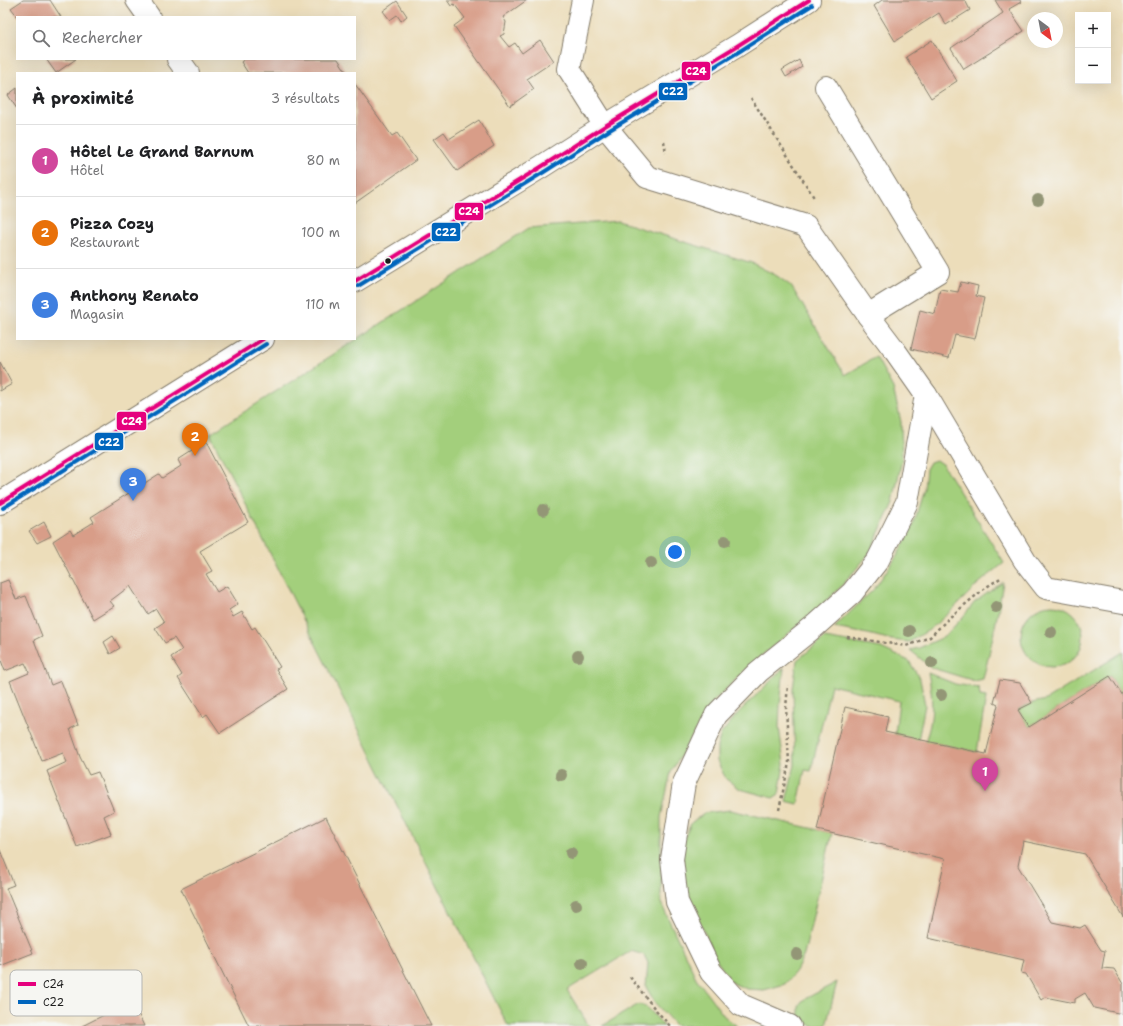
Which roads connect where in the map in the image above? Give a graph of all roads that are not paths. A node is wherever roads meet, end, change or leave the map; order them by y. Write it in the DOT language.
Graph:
graph roads {
  1 [pos="137,0"];
  2 [pos="583,0"];
  3 [pos="809,0"];
  4 [pos="148,16"];
  5 [pos="179,60"];
  6 [pos="187,72"];
  7 [pos="826,87"];
  8 [pos="605,126"];
  9 [pos="356,280"];
  10 [pos="868,315"];
  11 [pos="260,340"];
  12 [pos="926,395"];
  13 [pos="0,503"];
  14 [pos="1123,602"];
  15 [pos="790,1026"];
  1 -- 4 [label="main road"];
  2 -- 8 [label="main road"];
  3 -- 8 [label="main road"];
  5 -- 6 [label="main road"];
  7 -- 10 [label="main road"];
  8 -- 9 [label="main road"];
  8 -- 10 [label="main road"];
  10 -- 12 [label="main road"];
  11 -- 13 [label="main road"];
  12 -- 14 [label="main road"];
  12 -- 15 [label="main road"];
}
